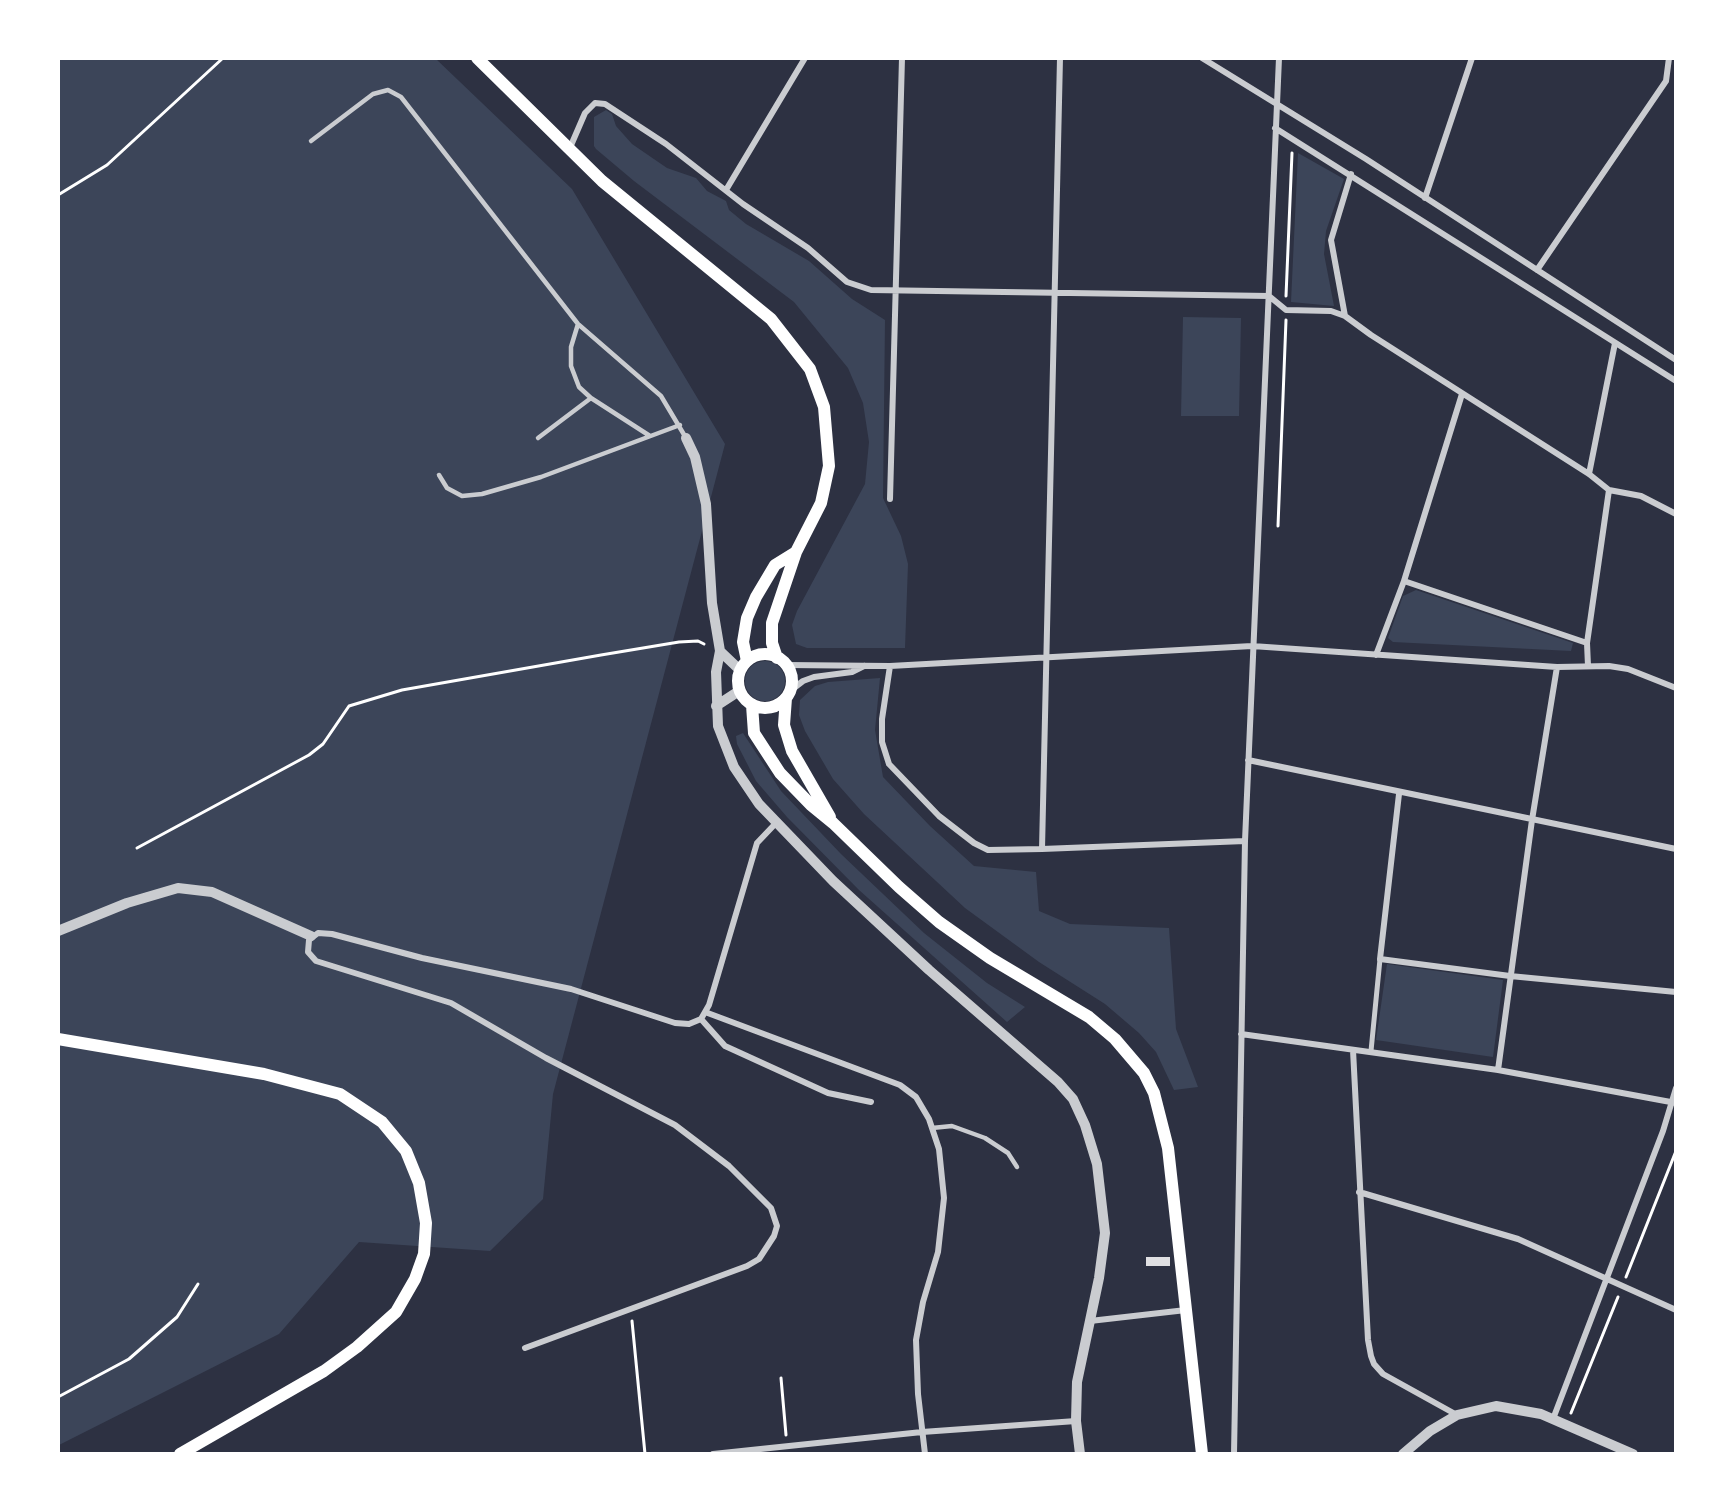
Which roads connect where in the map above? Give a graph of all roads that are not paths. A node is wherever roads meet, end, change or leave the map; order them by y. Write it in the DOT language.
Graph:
graph roads {
  1 [pos="477,58"];
  2 [pos="805,58"];
  3 [pos="902,58"];
  4 [pos="1060,58"];
  5 [pos="1202,58"];
  6 [pos="1279,58"];
  7 [pos="1472,58"];
  8 [pos="1669,58"];
  9 [pos="1668,76"];
  10 [pos="1676,80"];
  11 [pos="1276,102"];
  12 [pos="1275,128"];
  13 [pos="311,141"];
  14 [pos="569,151"];
  15 [pos="1351,174"];
  16 [pos="726,190"];
  17 [pos="1425,198"];
  18 [pos="1537,270"];
  19 [pos="895,289"];
  20 [pos="1056,291"];
  21 [pos="1269,296"];
  22 [pos="1345,316"];
  23 [pos="578,324"];
  24 [pos="1615,343"];
  25 [pos="1676,350"];
  26 [pos="1673,358"];
  27 [pos="1676,381"];
  28 [pos="1462,394"];
  29 [pos="591,398"];
  30 [pos="680,425"];
  31 [pos="650,436"];
  32 [pos="538,438"];
  33 [pos="686,438"];
  34 [pos="1589,474"];
  35 [pos="439,475"];
  36 [pos="1609,489"];
  37 [pos="890,499"];
  38 [pos="1676,514"];
  39 [pos="796,552"];
  40 [pos="1404,580"];
  41 [pos="1587,643"];
  42 [pos="1252,646"];
  43 [pos="720,651"];
  44 [pos="1376,655"];
  45 [pos="1048,658"];
  46 [pos="782,661"];
  47 [pos="744,666"];
  48 [pos="864,666"];
  49 [pos="890,666"];
  50 [pos="1588,666"];
  51 [pos="1557,667"];
  52 [pos="1676,688"];
  53 [pos="739,691"];
  54 [pos="788,694"];
  55 [pos="752,705"];
  56 [pos="716,706"];
  57 [pos="1248,760"];
  58 [pos="1399,794"];
  59 [pos="1532,820"];
  60 [pos="776,823"];
  61 [pos="834,823"];
  62 [pos="1245,841"];
  63 [pos="1042,849"];
  64 [pos="1676,849"];
  65 [pos="58,931"];
  66 [pos="311,936"];
  67 [pos="1380,959"];
  68 [pos="1510,976"];
  69 [pos="1676,992"];
  70 [pos="705,1012"];
  71 [pos="701,1019"];
  72 [pos="1241,1034"];
  73 [pos="58,1039"];
  74 [pos="1353,1050"];
  75 [pos="1371,1051"];
  76 [pos="1498,1070"];
  77 [pos="1676,1088"];
  78 [pos="872,1102"];
  79 [pos="1674,1102"];
  80 [pos="932,1128"];
  81 [pos="1017,1167"];
  82 [pos="1359,1192"];
  83 [pos="1608,1281"];
  84 [pos="1186,1310"];
  85 [pos="1676,1310"];
  86 [pos="1090,1321"];
  87 [pos="525,1348"];
  88 [pos="1457,1415"];
  89 [pos="1553,1419"];
  90 [pos="1076,1421"];
  91 [pos="922,1432"];
  92 [pos="790,1445"];
  93 [pos="180,1454"];
  94 [pos="713,1454"];
  95 [pos="794,1454"];
  96 [pos="926,1454"];
  97 [pos="1080,1454"];
  98 [pos="1202,1454"];
  99 [pos="1234,1454"];
  100 [pos="1402,1454"];
  101 [pos="1633,1454"];
  1 -- 14 [label="main road"];
  2 -- 16 [label="street"];
  3 -- 19 [label="street"];
  4 -- 20 [label="street"];
  5 -- 11 [label="street"];
  6 -- 11 [label="street"];
  7 -- 17 [label="street"];
  8 -- 9 [label="street"];
  9 -- 10 [label="street"];
  9 -- 18 [label="street"];
  11 -- 12 [label="street"];
  11 -- 17 [label="street"];
  12 -- 15 [label="street"];
  12 -- 21 [label="street"];
  13 -- 23 [label="lane"];
  14 -- 16 [label="street"];
  14 -- 39 [label="main road"];
  15 -- 22 [label="street"];
  15 -- 24 [label="street"];
  16 -- 19 [label="street"];
  17 -- 18 [label="street"];
  18 -- 26 [label="street"];
  19 -- 20 [label="street"];
  19 -- 37 [label="street"];
  20 -- 21 [label="street"];
  20 -- 45 [label="street"];
  21 -- 22 [label="street"];
  21 -- 42 [label="street"];
  22 -- 28 [label="street"];
  23 -- 29 [label="lane"];
  23 -- 30 [label="lane"];
  24 -- 27 [label="street"];
  24 -- 34 [label="street"];
  25 -- 26 [label="street"];
  28 -- 34 [label="street"];
  28 -- 40 [label="street"];
  29 -- 31 [label="lane"];
  29 -- 32 [label="lane"];
  30 -- 31 [label="lane"];
  30 -- 33 [label="lane"];
  31 -- 35 [label="lane"];
  33 -- 43 [label="street"];
  34 -- 36 [label="street"];
  36 -- 38 [label="street"];
  36 -- 41 [label="street"];
  39 -- 46 [label="main road"];
  39 -- 47 [label="main road"];
  40 -- 41 [label="street"];
  40 -- 44 [label="street"];
  41 -- 50 [label="street"];
  42 -- 44 [label="street"];
  42 -- 45 [label="street"];
  42 -- 57 [label="street"];
  43 -- 47 [label="street"];
  43 -- 56 [label="street"];
  44 -- 51 [label="street"];
  45 -- 49 [label="street"];
  45 -- 63 [label="street"];
  46 -- 47 [label="main road"];
  46 -- 48 [label="street"];
  46 -- 54 [label="main road"];
  47 -- 53 [label="main road"];
  48 -- 49 [label="street"];
  48 -- 54 [label="street"];
  49 -- 63 [label="street"];
  50 -- 51 [label="street"];
  50 -- 52 [label="street"];
  51 -- 59 [label="street"];
  53 -- 55 [label="main road"];
  53 -- 56 [label="street"];
  54 -- 55 [label="main road"];
  54 -- 61 [label="main road"];
  55 -- 61 [label="main road"];
  56 -- 60 [label="street"];
  57 -- 58 [label="street"];
  57 -- 62 [label="street"];
  58 -- 59 [label="street"];
  58 -- 67 [label="street"];
  59 -- 64 [label="street"];
  59 -- 68 [label="street"];
  60 -- 70 [label="street"];
  60 -- 86 [label="street"];
  61 -- 84 [label="main road"];
  62 -- 63 [label="street"];
  62 -- 72 [label="street"];
  65 -- 66 [label="street"];
  66 -- 71 [label="street"];
  66 -- 87 [label="street"];
  67 -- 68 [label="street"];
  67 -- 75 [label="street"];
  68 -- 69 [label="street"];
  68 -- 76 [label="street"];
  70 -- 71 [label="street"];
  70 -- 80 [label="street"];
  71 -- 78 [label="street"];
  72 -- 74 [label="street"];
  72 -- 99 [label="street"];
  73 -- 93 [label="main road"];
  74 -- 75 [label="street"];
  74 -- 82 [label="street"];
  75 -- 76 [label="street"];
  76 -- 79 [label="street"];
  77 -- 79 [label="street"];
  79 -- 83 [label="street"];
  80 -- 81 [label="lane"];
  80 -- 91 [label="street"];
  82 -- 83 [label="street"];
  82 -- 88 [label="street"];
  83 -- 85 [label="street"];
  83 -- 89 [label="street"];
  84 -- 86 [label="street"];
  84 -- 98 [label="main road"];
  86 -- 90 [label="street"];
  88 -- 89 [label="street"];
  88 -- 100 [label="street"];
  89 -- 101 [label="street"];
  90 -- 91 [label="street"];
  90 -- 97 [label="street"];
  91 -- 92 [label="street"];
  91 -- 96 [label="street"];
  92 -- 94 [label="street"];
  92 -- 95 [label="street"];
}
